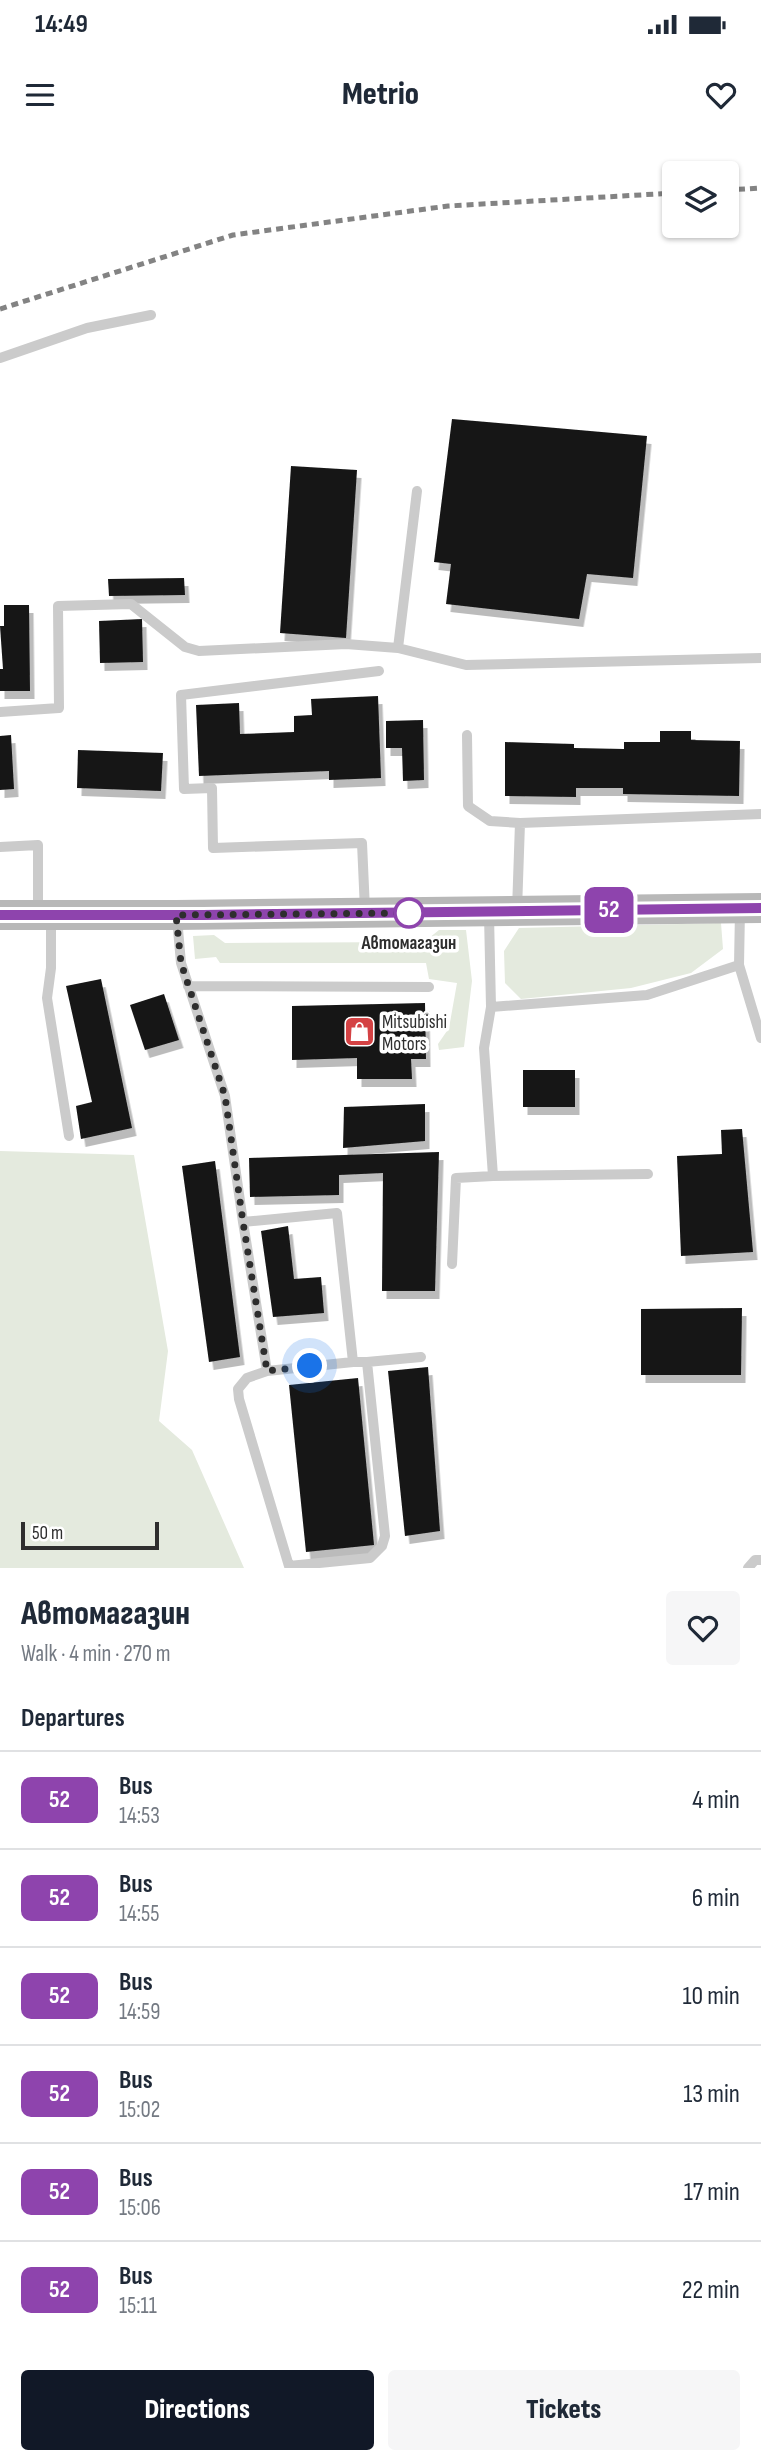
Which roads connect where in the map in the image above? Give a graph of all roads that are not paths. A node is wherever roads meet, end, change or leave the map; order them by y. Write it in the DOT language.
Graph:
graph roads {
  1 [pos="151,315"];
  2 [pos="0,358"];
  3 [pos="417,491"];
  4 [pos="398,648"];
  5 [pos="761,659"];
  6 [pos="379,671"];
  7 [pos="0,712"];
  8 [pos="467,735"];
  9 [pos="761,814"];
  10 [pos="520,823"];
  11 [pos="0,847"];
  12 [pos="751,908"];
  13 [pos="503,912"];
  14 [pos="365,913"];
  15 [pos="0,915"];
  16 [pos="45,915"];
  17 [pos="176,915"];
  18 [pos="739,965"];
  19 [pos="188,986"];
  20 [pos="429,987"];
  21 [pos="491,1007"];
  22 [pos="761,1038"];
  23 [pos="69,1136"];
  24 [pos="648,1174"];
  25 [pos="492,1175"];
  26 [pos="243,1222"];
  27 [pos="452,1264"];
  28 [pos="421,1357"];
  29 [pos="353,1362"];
  30 [pos="367,1362"];
  31 [pos="267,1371"];
  32 [pos="761,1560"];
  33 [pos="748,1568"];
  1 -- 2 [label="lane"];
  3 -- 4 [label="lane"];
  4 -- 5 [label="lane"];
  4 -- 7 [label="lane"];
  6 -- 14 [label="lane"];
  8 -- 10 [label="lane"];
  9 -- 10 [label="lane"];
  10 -- 13 [label="lane"];
  11 -- 16 [label="lane"];
  12 -- 13 [label="street"];
  12 -- 18 [label="lane"];
  13 -- 14 [label="street"];
  13 -- 21 [label="lane"];
  14 -- 17 [label="street"];
  15 -- 16 [label="street"];
  16 -- 17 [label="street"];
  16 -- 23 [label="lane"];
  17 -- 19 [label="lane"];
  18 -- 21 [label="lane"];
  18 -- 22 [label="lane"];
  19 -- 20 [label="lane"];
  19 -- 26 [label="lane"];
  21 -- 25 [label="lane"];
  24 -- 25 [label="lane"];
  25 -- 27 [label="lane"];
  26 -- 29 [label="lane"];
  26 -- 31 [label="lane"];
  28 -- 30 [label="lane"];
  29 -- 30 [label="lane"];
  29 -- 31 [label="lane"];
  30 -- 31 [label="lane"];
  32 -- 33 [label="lane"];
}
